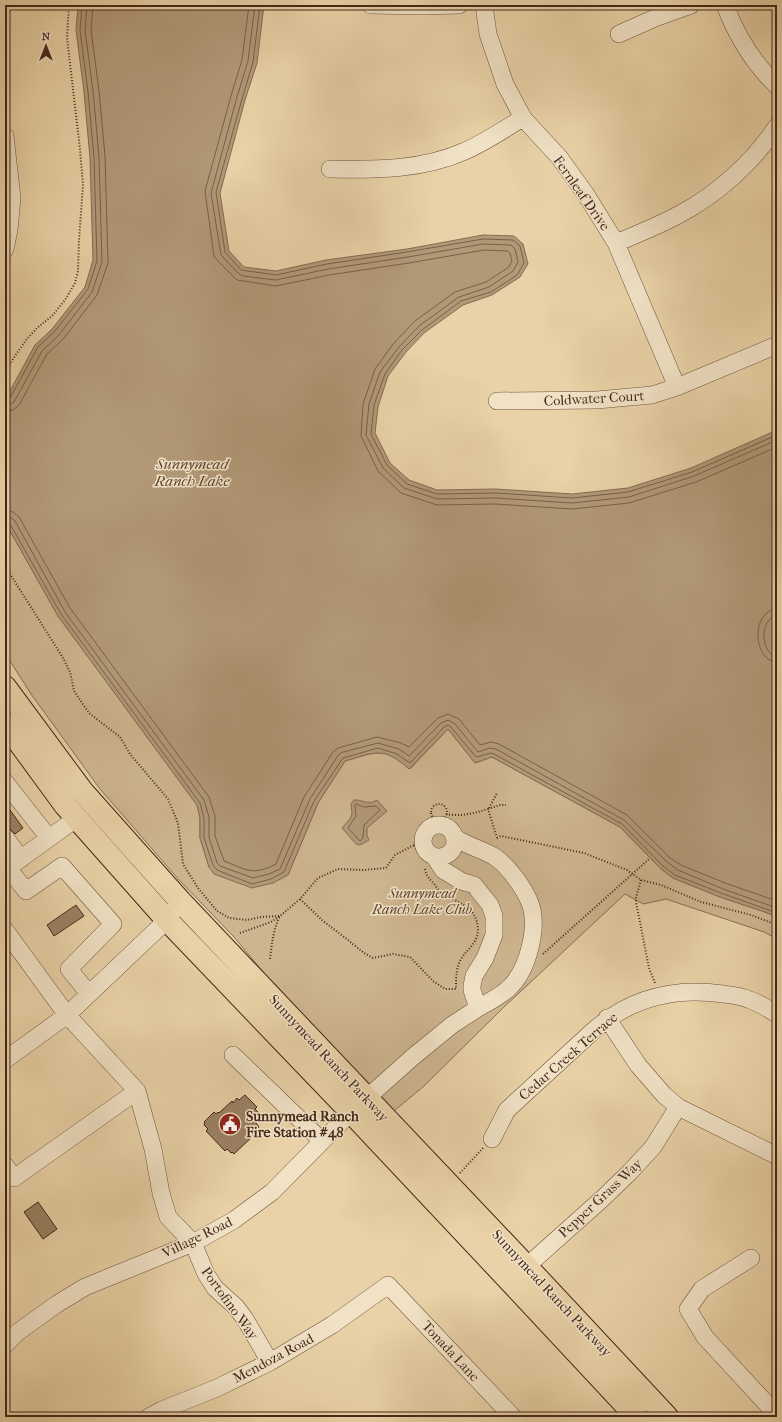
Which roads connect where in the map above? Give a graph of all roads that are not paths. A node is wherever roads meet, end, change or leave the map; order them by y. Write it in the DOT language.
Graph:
graph roads {
  1 [pos="371,5"];
  2 [pos="459,5"];
  3 [pos="484,5"];
  4 [pos="691,5"];
  5 [pos="725,5"];
  6 [pos="619,34"];
  7 [pos="777,86"];
  8 [pos="523,118"];
  9 [pos="777,126"];
  10 [pos="5,136"];
  11 [pos="330,169"];
  12 [pos="616,243"];
  13 [pos="5,249"];
  14 [pos="777,346"];
  15 [pos="677,387"];
  16 [pos="497,401"];
  17 [pos="5,687"];
  18 [pos="5,722"];
  19 [pos="5,782"];
  20 [pos="76,818"];
  21 [pos="5,837"];
  22 [pos="454,837"];
  23 [pos="49,838"];
  24 [pos="427,860"];
  25 [pos="11,866"];
  26 [pos="180,901"];
  27 [pos="167,920"];
  28 [pos="5,930"];
  29 [pos="89,994"];
  30 [pos="478,1008"];
  31 [pos="777,1014"];
  32 [pos="68,1015"];
  33 [pos="607,1018"];
  34 [pos="233,1055"];
  35 [pos="5,1060"];
  36 [pos="136,1091"];
  37 [pos="367,1097"];
  38 [pos="678,1107"];
  39 [pos="351,1112"];
  40 [pos="492,1138"];
  41 [pos="322,1141"];
  42 [pos="777,1156"];
  43 [pos="5,1165"];
  44 [pos="193,1243"];
  45 [pos="751,1258"];
  46 [pos="526,1266"];
  47 [pos="510,1280"];
  48 [pos="388,1285"];
  49 [pos="5,1345"];
  50 [pos="270,1362"];
  51 [pos="777,1415"];
  52 [pos="149,1417"];
  53 [pos="513,1417"];
  54 [pos="637,1417"];
  55 [pos="667,1417"];
  1 -- 2 [label="street"];
  3 -- 8 [label="street, Fernleaf Drive"];
  4 -- 6 [label="street"];
  5 -- 7 [label="street"];
  8 -- 11 [label="street"];
  8 -- 12 [label="street, Fernleaf Drive"];
  9 -- 12 [label="street"];
  10 -- 13 [label="street"];
  12 -- 15 [label="street, Fernleaf Drive"];
  14 -- 15 [label="street, Coldwater Court"];
  15 -- 16 [label="street, Coldwater Court"];
  17 -- 26 [label="main road, Sunnymead Ranch Parkway"];
  18 -- 20 [label="main road, Sunnymead Ranch Parkway"];
  19 -- 23 [label="street"];
  20 -- 23 [label="street"];
  20 -- 27 [label="main road, Sunnymead Ranch Parkway"];
  21 -- 25 [label="street"];
  22 -- 24 [label="street"];
  22 -- 24 [label="street, Village Road"];
  22 -- 30 [label="street, Village Road"];
  23 -- 25 [label="street"];
  24 -- 30 [label="street"];
  25 -- 29 [label="street"];
  26 -- 27 [label="street"];
  26 -- 37 [label="main road, Sunnymead Ranch Parkway"];
  27 -- 29 [label="street"];
  27 -- 39 [label="main road, Sunnymead Ranch Parkway"];
  28 -- 32 [label="street"];
  29 -- 32 [label="street"];
  30 -- 37 [label="street, Village Road"];
  31 -- 33 [label="street, Cedar Creek Terrace"];
  32 -- 35 [label="street"];
  32 -- 36 [label="street"];
  33 -- 38 [label="street"];
  33 -- 40 [label="street, Cedar Creek Terrace"];
  34 -- 41 [label="street"];
  36 -- 43 [label="street"];
  36 -- 44 [label="street"];
  37 -- 39 [label="street, Village Road"];
  37 -- 46 [label="main road, Sunnymead Ranch Parkway"];
  38 -- 42 [label="street"];
  38 -- 46 [label="street, Pepper Grass Way"];
  39 -- 41 [label="street, Village Road"];
  39 -- 47 [label="main road, Sunnymead Ranch Parkway"];
  41 -- 44 [label="street, Village Road"];
  44 -- 49 [label="street, Village Road"];
  44 -- 50 [label="street, Portofino Way"];
  45 -- 51 [label="street"];
  46 -- 47 [label="street, Pepper Grass Way"];
  46 -- 55 [label="main road, Sunnymead Ranch Parkway"];
  47 -- 54 [label="main road, Sunnymead Ranch Parkway"];
  48 -- 50 [label="street, Mendoza Road"];
  48 -- 53 [label="street, Tonada Lane"];
  50 -- 52 [label="street, Mendoza Road"];
}
